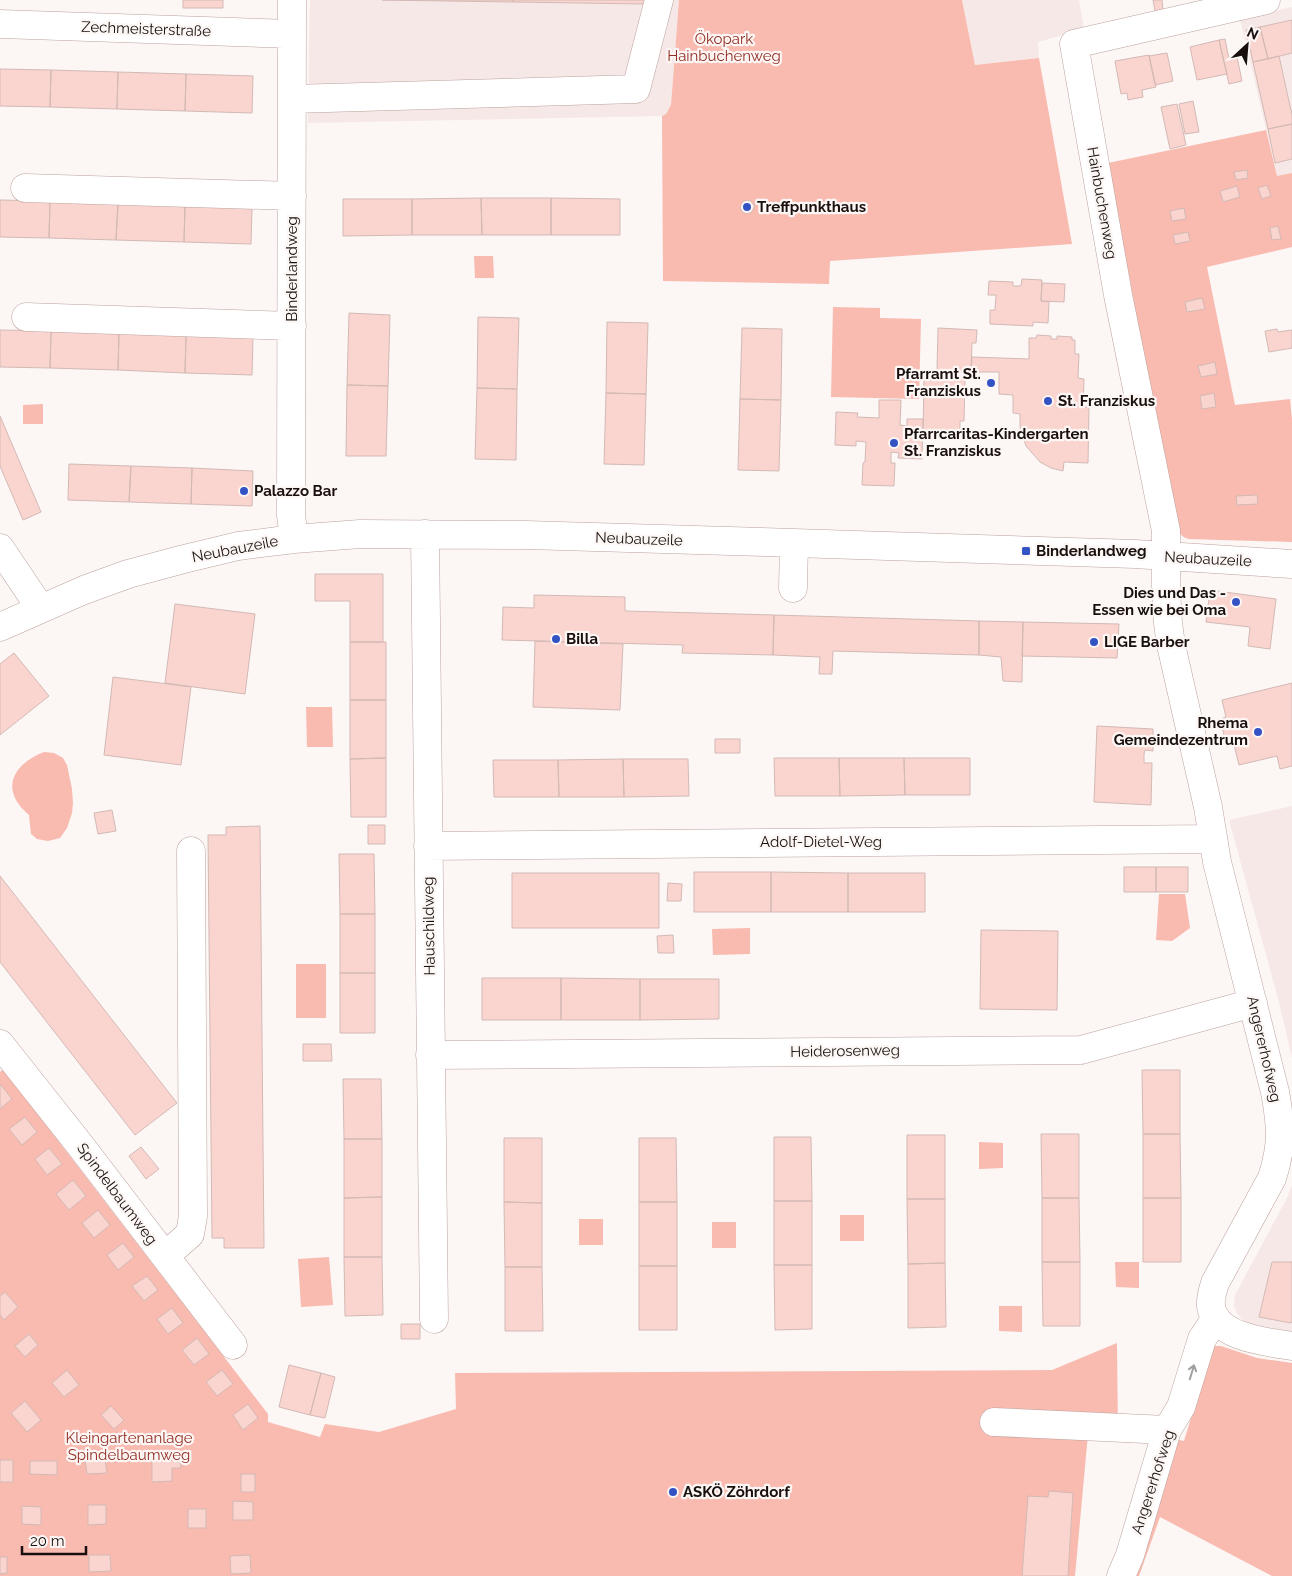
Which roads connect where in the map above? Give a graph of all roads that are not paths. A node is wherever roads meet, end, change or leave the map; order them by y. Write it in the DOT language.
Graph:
graph roads {
  1 [pos="292,0"];
  2 [pos="659,0"];
  3 [pos="1266,0"];
  4 [pos="0,24"];
  5 [pos="292,34"];
  6 [pos="292,99"];
  7 [pos="25,188"];
  8 [pos="292,196"];
  9 [pos="26,317"];
  10 [pos="292,326"];
  11 [pos="425,534"];
  12 [pos="294,539"];
  13 [pos="794,543"];
  14 [pos="0,548"];
  15 [pos="1166,556"];
  16 [pos="1292,564"];
  17 [pos="793,588"];
  18 [pos="41,609"];
  19 [pos="0,627"];
  20 [pos="1213,839"];
  21 [pos="428,846"];
  22 [pos="191,851"];
  23 [pos="1253,1003"];
  24 [pos="0,1044"];
  25 [pos="430,1055"];
  26 [pos="165,1256"];
  27 [pos="1216,1318"];
  28 [pos="434,1319"];
  29 [pos="233,1345"];
  30 [pos="1292,1346"];
  31 [pos="994,1422"];
  32 [pos="1171,1424"];
  33 [pos="1121,1576"];
  1 -- 5 [label="street, Binderlandweg"];
  2 -- 6 [label="street"];
  3 -- 15 [label="street, Hainbuchenweg"];
  4 -- 5 [label="street, Zechmeisterstraße"];
  5 -- 6 [label="street, Binderlandweg"];
  6 -- 8 [label="street, Binderlandweg"];
  7 -- 8 [label="street"];
  8 -- 10 [label="street, Binderlandweg"];
  9 -- 10 [label="street"];
  10 -- 12 [label="street, Binderlandweg"];
  11 -- 12 [label="street, Neubauzeile"];
  11 -- 13 [label="street, Neubauzeile"];
  11 -- 21 [label="street, Hauschildweg"];
  12 -- 18 [label="street, Neubauzeile"];
  13 -- 15 [label="street, Neubauzeile"];
  13 -- 17 [label="street"];
  14 -- 18 [label="street"];
  15 -- 16 [label="street, Neubauzeile"];
  15 -- 20 [label="street, Angererhofweg"];
  18 -- 19 [label="street, Neubauzeile"];
  20 -- 21 [label="street, Adolf-Dietel-Weg"];
  20 -- 23 [label="street, Angererhofweg"];
  21 -- 25 [label="street, Hauschildweg"];
  22 -- 26 [label="street"];
  23 -- 25 [label="street, Heiderosenweg"];
  23 -- 27 [label="street, Angererhofweg"];
  24 -- 26 [label="street, Spindelbaumweg"];
  25 -- 28 [label="street, Hauschildweg"];
  26 -- 29 [label="street, Spindelbaumweg"];
  27 -- 30 [label="street"];
  32 -- 27 [label="street, Angererhofweg, one-way"];
  31 -- 32 [label="street"];
  32 -- 33 [label="street, Angererhofweg"];
}
